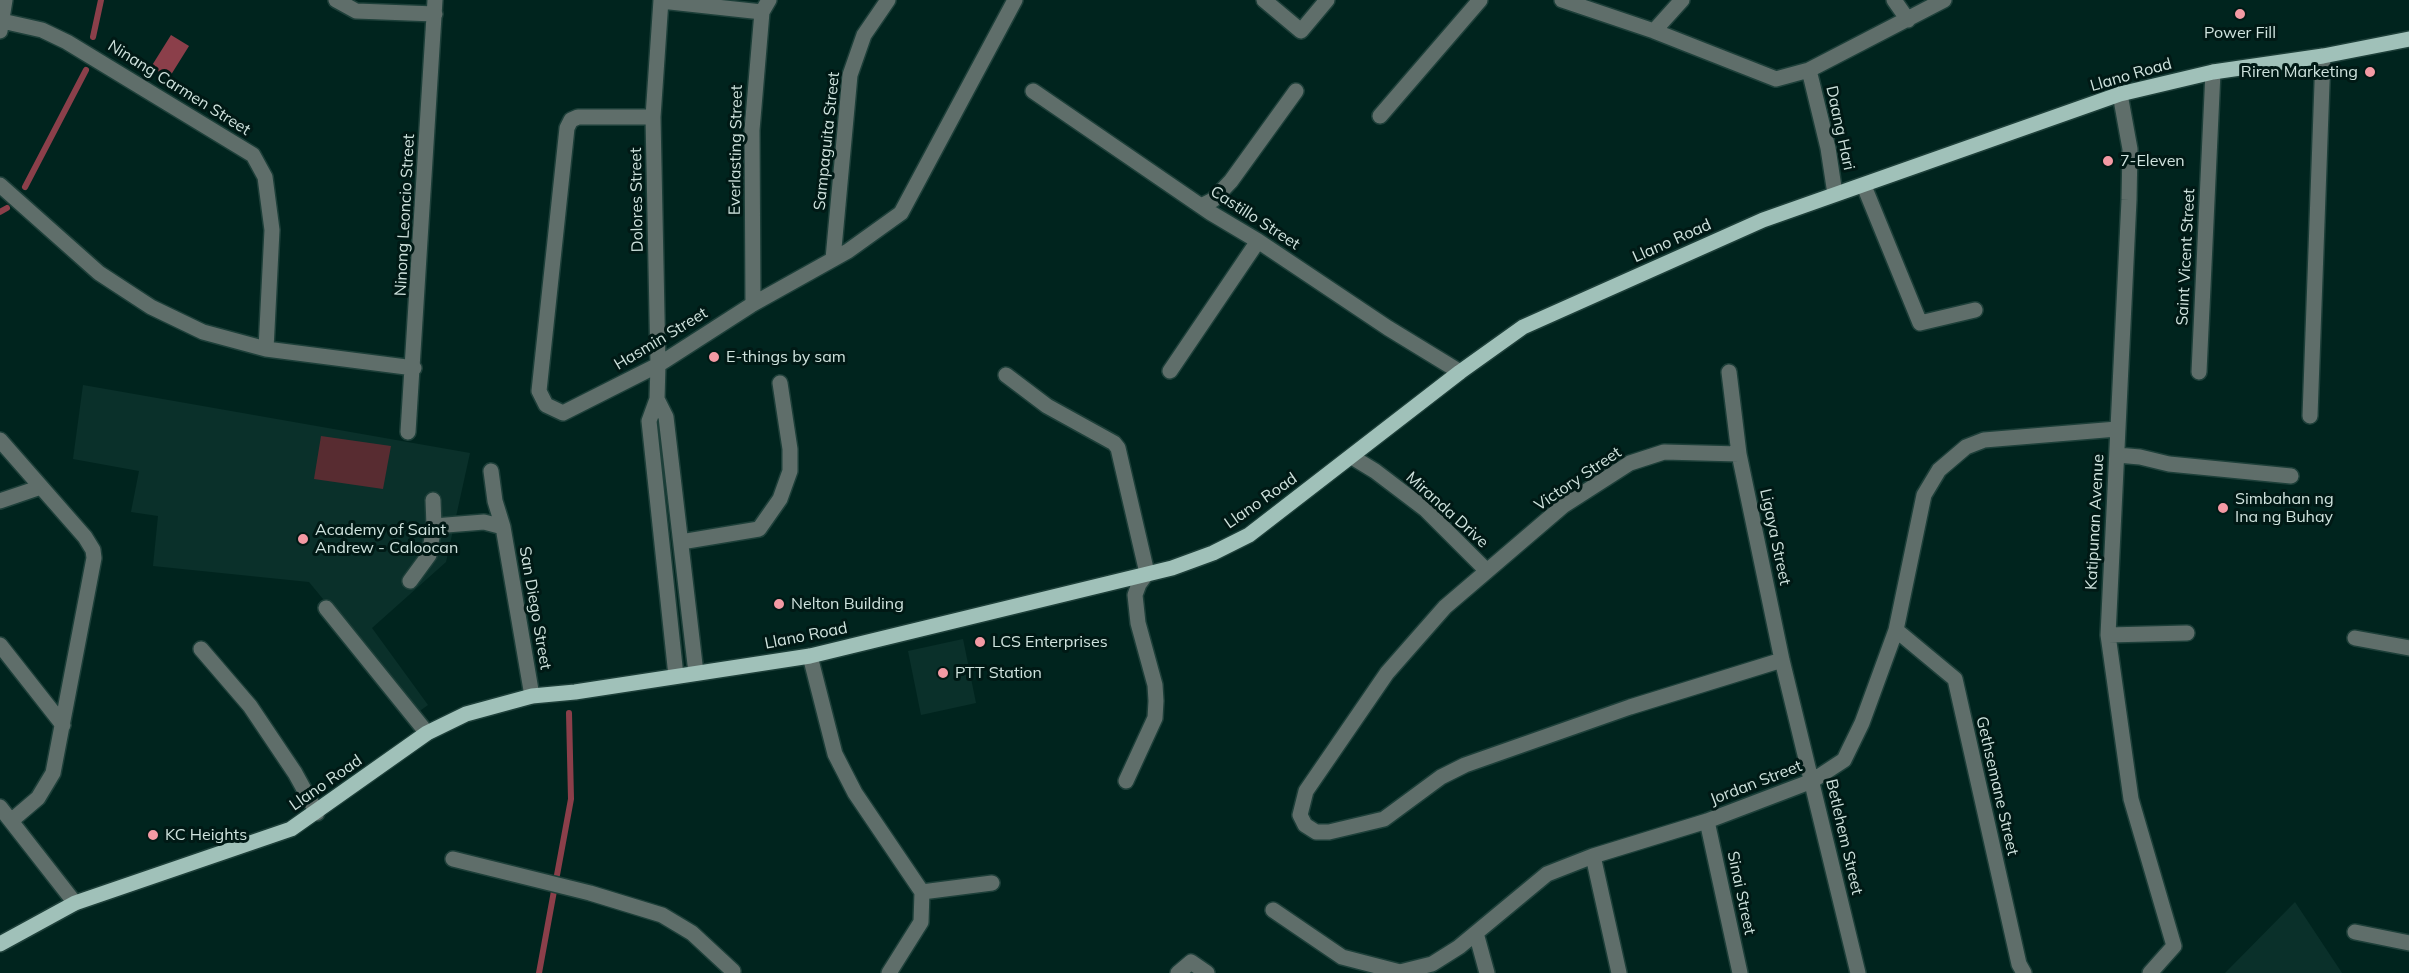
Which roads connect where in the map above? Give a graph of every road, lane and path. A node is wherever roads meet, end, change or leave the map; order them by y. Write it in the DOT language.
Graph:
graph roads {
  1 [pos="5,0"];
  2 [pos="336,0"];
  3 [pos="661,0"];
  4 [pos="888,0"];
  5 [pos="1015,0"];
  6 [pos="1264,0"];
  7 [pos="1327,0"];
  8 [pos="1480,0"];
  9 [pos="1562,0"];
  10 [pos="1682,0"];
  11 [pos="1894,0"];
  12 [pos="1944,0"];
  13 [pos="765,6"];
  14 [pos="435,7"];
  15 [pos="1908,20"];
  16 [pos="1,26"];
  17 [pos="1654,31"];
  18 [pos="2409,39"];
  19 [pos="2323,56"];
  20 [pos="1809,70"];
  21 [pos="2213,72"];
  22 [pos="1033,91"];
  23 [pos="1296,92"];
  24 [pos="2120,94"];
  25 [pos="1380,116"];
  26 [pos="653,117"];
  27 [pos="0,185"];
  28 [pos="1864,186"];
  29 [pos="1835,194"];
  30 [pos="1201,206"];
  31 [pos="1258,240"];
  32 [pos="833,259"];
  33 [pos="753,303"];
  34 [pos="1975,310"];
  35 [pos="266,349"];
  36 [pos="658,365"];
  37 [pos="414,368"];
  38 [pos="1170,371"];
  39 [pos="1460,372"];
  40 [pos="1729,372"];
  41 [pos="2199,372"];
  42 [pos="1006,375"];
  43 [pos="780,383"];
  44 [pos="657,399"];
  45 [pos="2310,416"];
  46 [pos="2117,429"];
  47 [pos="408,432"];
  48 [pos="0,440"];
  49 [pos="1739,454"];
  50 [pos="2117,455"];
  51 [pos="1352,457"];
  52 [pos="491,471"];
  53 [pos="2291,476"];
  54 [pos="41,487"];
  55 [pos="433,500"];
  56 [pos="0,501"];
  57 [pos="434,526"];
  58 [pos="502,527"];
  59 [pos="681,542"];
  60 [pos="1487,571"];
  61 [pos="1147,573"];
  62 [pos="410,581"];
  63 [pos="326,608"];
  64 [pos="1896,630"];
  65 [pos="2187,633"];
  66 [pos="2108,635"];
  67 [pos="2355,638"];
  68 [pos="0,645"];
  69 [pos="2409,648"];
  70 [pos="201,649"];
  71 [pos="810,656"];
  72 [pos="1782,660"];
  73 [pos="696,674"];
  74 [pos="676,676"];
  75 [pos="532,696"];
  76 [pos="1795,709"];
  77 [pos="63,726"];
  78 [pos="427,733"];
  79 [pos="1126,781"];
  80 [pos="1812,781"];
  81 [pos="0,807"];
  82 [pos="317,813"];
  83 [pos="11,820"];
  84 [pos="1707,821"];
  85 [pos="1593,856"];
  86 [pos="453,859"];
  87 [pos="992,883"];
  88 [pos="922,892"];
  89 [pos="75,903"];
  90 [pos="1273,910"];
  91 [pos="2355,932"];
  92 [pos="1476,933"];
  93 [pos="2409,943"];
  94 [pos="0,944"];
  95 [pos="733,971"];
  96 [pos="889,973"];
  97 [pos="1178,973"];
  98 [pos="1207,973"];
  99 [pos="1487,973"];
  100 [pos="1619,973"];
  101 [pos="1740,973"];
  102 [pos="1858,973"];
  103 [pos="2025,973"];
  104 [pos="2151,973"];
  1 -- 16 [label="street"];
  2 -- 14 [label="street"];
  3 -- 13 [label="street"];
  3 -- 26 [label="street, Dolores Street"];
  4 -- 32 [label="street, Sampaguita Street"];
  5 -- 32 [label="street, Hasmin Street"];
  6 -- 7 [label="street"];
  8 -- 25 [label="street"];
  9 -- 17 [label="street"];
  10 -- 17 [label="street"];
  11 -- 15 [label="street"];
  12 -- 15 [label="street"];
  13 -- 33 [label="street, Everlasting Street"];
  14 -- 37 [label="street, Ninong Leoncio Street"];
  15 -- 20 [label="street"];
  16 -- 35 [label="street, Ninang Carmen Street"];
  17 -- 20 [label="street"];
  18 -- 19 [label="main road, Llano Road"];
  19 -- 21 [label="main road, Llano Road"];
  19 -- 45 [label="street"];
  20 -- 29 [label="street, Daang Hari"];
  21 -- 24 [label="main road, Llano Road"];
  21 -- 41 [label="street, Saint Vicent Street"];
  22 -- 30 [label="street, Castillo Street"];
  23 -- 30 [label="street"];
  24 -- 28 [label="main road, Llano Road"];
  24 -- 46 [label="street, Katipunan Avenue"];
  26 -- 36 [label="street, Dolores Street"];
  26 -- 36 [label="street, Hasmin Street"];
  27 -- 35 [label="street"];
  28 -- 29 [label="main road, Llano Road"];
  28 -- 34 [label="street"];
  29 -- 39 [label="main road, Llano Road"];
  30 -- 31 [label="street, Castillo Street"];
  31 -- 38 [label="street"];
  31 -- 39 [label="street, Castillo Street"];
  32 -- 33 [label="street, Hasmin Street"];
  33 -- 36 [label="street, Hasmin Street"];
  35 -- 37 [label="street"];
  36 -- 44 [label="street, Dolores Street"];
  37 -- 47 [label="street, Ninong Leoncio Street"];
  39 -- 51 [label="main road, Llano Road"];
  40 -- 49 [label="street, Ligaya Street"];
  42 -- 61 [label="street"];
  43 -- 59 [label="street"];
  44 -- 59 [label="street, Dolores Street"];
  44 -- 74 [label="street, Dolores Street"];
  46 -- 50 [label="street, Katipunan Avenue"];
  46 -- 64 [label="street, Jordan Street"];
  48 -- 54 [label="street"];
  49 -- 60 [label="street, Victory Street"];
  49 -- 72 [label="street, Ligaya Street"];
  50 -- 53 [label="street"];
  50 -- 66 [label="street, Katipunan Avenue"];
  51 -- 60 [label="street, Miranda Drive"];
  51 -- 61 [label="main road, Llano Road"];
  52 -- 58 [label="street, San Diego Street"];
  54 -- 56 [label="street"];
  54 -- 77 [label="street"];
  55 -- 57 [label="street"];
  57 -- 58 [label="street, San Diego Street"];
  57 -- 62 [label="street"];
  58 -- 75 [label="street, San Diego Street"];
  59 -- 73 [label="street, Dolores Street"];
  60 -- 72 [label="street, Victory Street"];
  61 -- 71 [label="main road, Llano Road"];
  61 -- 79 [label="street"];
  63 -- 78 [label="street"];
  64 -- 80 [label="street, Jordan Street"];
  64 -- 103 [label="street, Gethsemane Street"];
  65 -- 66 [label="street"];
  66 -- 104 [label="street, Katipunan Avenue"];
  67 -- 69 [label="street"];
  68 -- 77 [label="street"];
  70 -- 82 [label="street"];
  71 -- 73 [label="main road, Llano Road"];
  71 -- 88 [label="street"];
  72 -- 76 [label="street, Ligaya Street"];
  73 -- 74 [label="main road, Llano Road"];
  74 -- 75 [label="main road, Llano Road"];
  75 -- 78 [label="main road, Llano Road"];
  76 -- 80 [label="street, Betlehem Street"];
  77 -- 83 [label="street"];
  78 -- 82 [label="main road, Llano Road"];
  80 -- 84 [label="street, Jordan Street"];
  80 -- 102 [label="street, Betlehem Street"];
  81 -- 83 [label="street"];
  82 -- 89 [label="main road, Llano Road"];
  83 -- 89 [label="street"];
  84 -- 85 [label="street, Jordan Street"];
  84 -- 101 [label="street, Sinai Street"];
  85 -- 92 [label="street, Jordan Street"];
  85 -- 100 [label="street"];
  86 -- 95 [label="street"];
  87 -- 88 [label="street"];
  88 -- 96 [label="street"];
  89 -- 94 [label="main road, Llano Road"];
  90 -- 92 [label="street, Jordan Street"];
  91 -- 93 [label="street"];
  92 -- 99 [label="street"];
  97 -- 98 [label="street"];
}
